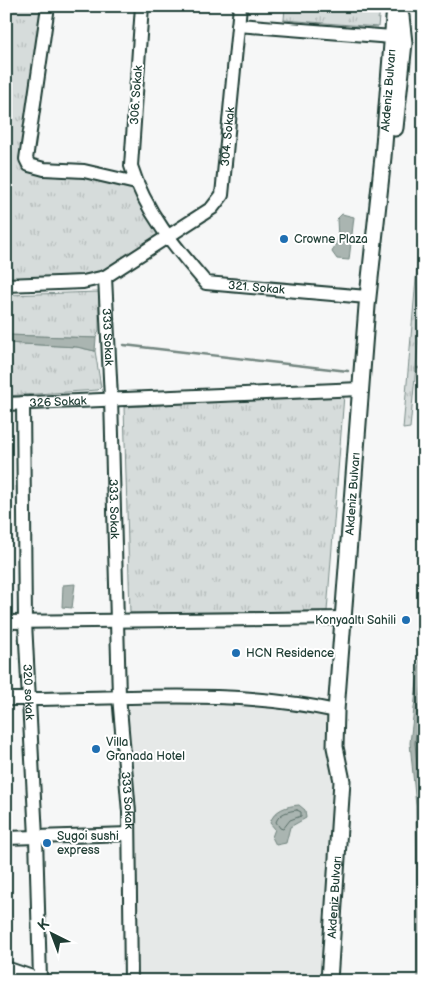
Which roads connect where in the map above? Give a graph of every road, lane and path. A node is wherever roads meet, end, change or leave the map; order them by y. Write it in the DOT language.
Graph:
graph roads {
  1 [pos="48,6"];
  2 [pos="142,6"];
  3 [pos="240,6"];
  4 [pos="395,6"];
  5 [pos="400,6"];
  6 [pos="238,25"];
  7 [pos="396,43"];
  8 [pos="136,183"];
  9 [pos="167,237"];
  10 [pos="105,277"];
  11 [pos="6,285"];
  12 [pos="367,297"];
  13 [pos="360,389"];
  14 [pos="111,398"];
  15 [pos="6,404"];
  16 [pos="23,404"];
  17 [pos="344,618"];
  18 [pos="117,619"];
  19 [pos="6,622"];
  20 [pos="25,622"];
  21 [pos="119,696"];
  22 [pos="6,699"];
  23 [pos="28,699"];
  24 [pos="336,711"];
  25 [pos="130,834"];
  26 [pos="36,837"];
  27 [pos="6,838"];
  28 [pos="6,968"];
  29 [pos="42,980"];
  30 [pos="131,981"];
  31 [pos="329,981"];
  1 -- 8 [label="street"];
  2 -- 8 [label="street, 306. Sokak"];
  3 -- 6 [label="street, 304. Sokak"];
  4 -- 7 [label="main road, Akdeniz Bulvarı"];
  5 -- 7 [label="main road"];
  6 -- 7 [label="street"];
  6 -- 9 [label="street, 304. Sokak"];
  7 -- 12 [label="main road, Akdeniz Bulvarı"];
  8 -- 9 [label="street, 306. Sokak"];
  9 -- 10 [label="street, 304. Sokak"];
  9 -- 12 [label="street, 321. Sokak"];
  10 -- 11 [label="street"];
  10 -- 14 [label="street, 333 Sokak"];
  12 -- 13 [label="main road, Akdeniz Bulvarı"];
  13 -- 14 [label="street, 326 Sokak"];
  13 -- 17 [label="main road, Akdeniz Bulvarı"];
  14 -- 16 [label="street, 326 Sokak"];
  14 -- 18 [label="street, 333. Sokak"];
  15 -- 16 [label="street, 326 Sokak"];
  16 -- 20 [label="street, 320 sokak"];
  17 -- 18 [label="street"];
  17 -- 24 [label="main road, Akdeniz Bulvarı"];
  18 -- 20 [label="street"];
  18 -- 21 [label="street, 333 Sokak"];
  19 -- 20 [label="street"];
  20 -- 23 [label="street, 320 sokak"];
  21 -- 23 [label="street"];
  21 -- 24 [label="street"];
  21 -- 25 [label="street, 333 Sokak"];
  22 -- 23 [label="street"];
  23 -- 26 [label="street, 320 sokak"];
  24 -- 31 [label="main road, Akdeniz Bulvarı"];
  25 -- 26 [label="street"];
  25 -- 30 [label="street, 333 Sokak"];
  26 -- 27 [label="street"];
  26 -- 29 [label="street, 320 sokak"];
  28 -- 29 [label="street"];
}
